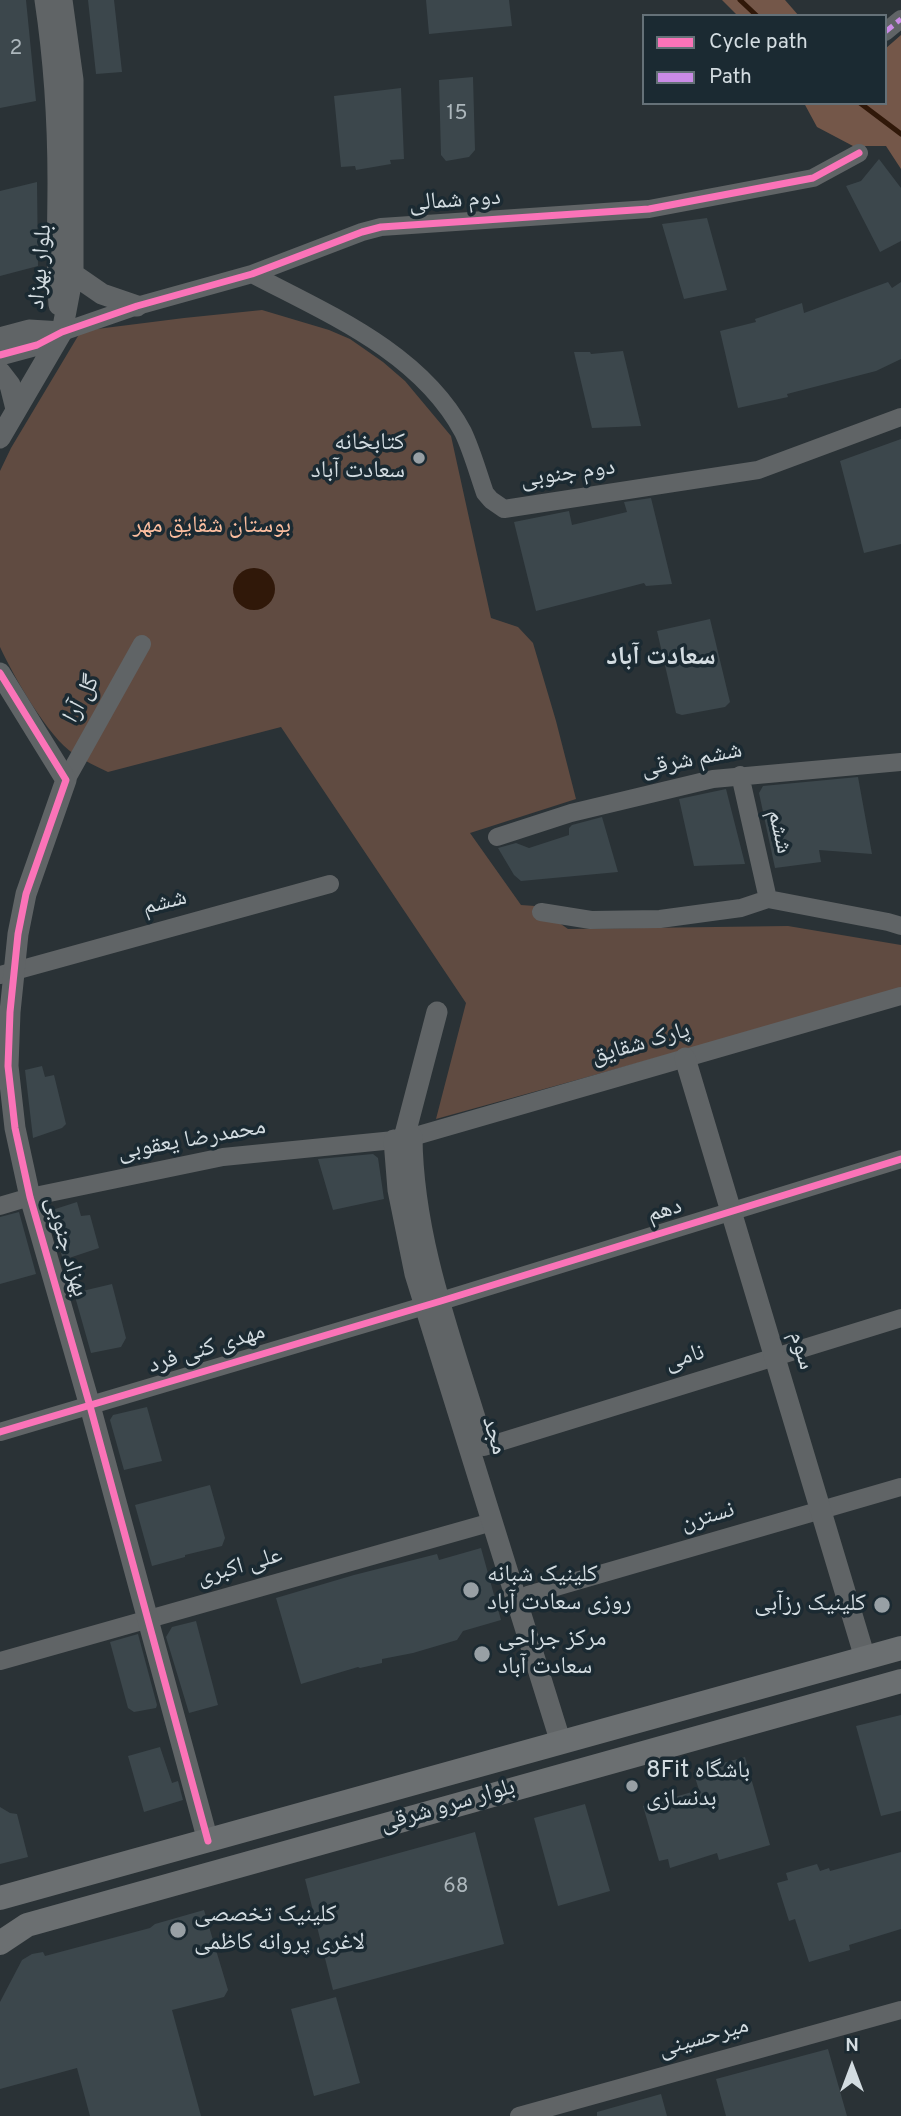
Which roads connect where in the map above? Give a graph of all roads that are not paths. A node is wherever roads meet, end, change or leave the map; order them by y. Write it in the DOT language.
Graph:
graph roads {
  1 [pos="45,0"];
  2 [pos="62,0"];
  3 [pos="901,19"];
  4 [pos="887,30"];
  5 [pos="859,153"];
  6 [pos="73,274"];
  7 [pos="251,274"];
  8 [pos="137,306"];
  9 [pos="62,332"];
  10 [pos="0,338"];
  11 [pos="0,355"];
  12 [pos="0,372"];
  13 [pos="16,408"];
  14 [pos="901,417"];
  15 [pos="0,438"];
  16 [pos="142,644"];
  17 [pos="0,673"];
  18 [pos="901,762"];
  19 [pos="740,775"];
  20 [pos="66,780"];
  21 [pos="497,837"];
  22 [pos="330,884"];
  23 [pos="768,900"];
  24 [pos="541,912"];
  25 [pos="901,926"];
  26 [pos="7,973"];
  27 [pos="901,996"];
  28 [pos="437,1012"];
  29 [pos="685,1058"];
  30 [pos="403,1138"];
  31 [pos="901,1159"];
  32 [pos="30,1197"];
  33 [pos="0,1206"];
  34 [pos="731,1212"];
  35 [pos="433,1303"];
  36 [pos="901,1318"];
  37 [pos="775,1357"];
  38 [pos="90,1406"];
  39 [pos="0,1432"];
  40 [pos="477,1449"];
  41 [pos="901,1487"];
  42 [pos="821,1511"];
  43 [pos="499,1520"];
  44 [pos="522,1597"];
  45 [pos="148,1619"];
  46 [pos="901,1648"];
  47 [pos="865,1658"];
  48 [pos="0,1661"];
  49 [pos="901,1681"];
  50 [pos="566,1741"];
  51 [pos="208,1841"];
  52 [pos="0,1898"];
  53 [pos="0,1943"];
  54 [pos="901,2010"];
  55 [pos="519,2116"];
  1 -- 9 [label="street, بلوار بهزاد"];
  2 -- 6 [label="street, بلوار بهزاد"];
  3 -- 4 [label="street"];
  5 -- 7 [label="street, دوم شمالی"];
  6 -- 8 [label="street"];
  6 -- 9 [label="street, بلوار بهزاد"];
  7 -- 8 [label="street, دوم شمالی"];
  7 -- 14 [label="street, دوم جنوبی"];
  8 -- 9 [label="street, دوم شمالی"];
  9 -- 10 [label="street"];
  9 -- 11 [label="street"];
  9 -- 13 [label="street"];
  12 -- 13 [label="street"];
  13 -- 15 [label="street"];
  16 -- 20 [label="street, گل آرا"];
  17 -- 20 [label="street"];
  18 -- 19 [label="street, ششم شرقی"];
  19 -- 21 [label="street, ششم شرقی"];
  19 -- 23 [label="street, ششم"];
  20 -- 26 [label="street, بهزاد جنوبی"];
  22 -- 26 [label="street, ششم"];
  23 -- 24 [label="street"];
  23 -- 25 [label="street"];
  26 -- 32 [label="street, بهزاد جنوبی"];
  27 -- 29 [label="street, پارک شقایق"];
  28 -- 30 [label="street, مجد"];
  29 -- 30 [label="street, پارک شقایق"];
  29 -- 34 [label="street, سوم"];
  30 -- 32 [label="street, محمدرضا یعقوبی"];
  30 -- 35 [label="street, مجد"];
  31 -- 34 [label="street, دهم"];
  32 -- 33 [label="street, محمدرضا یعقوبی"];
  32 -- 38 [label="street, بهزاد جنوبی"];
  34 -- 35 [label="street, دهم"];
  34 -- 37 [label="street, سوم"];
  35 -- 38 [label="street, مهدی کنی فرد"];
  35 -- 40 [label="street, مجد"];
  36 -- 37 [label="street, نامی"];
  37 -- 40 [label="street, نامی"];
  37 -- 42 [label="street, سوم"];
  38 -- 39 [label="street, مهدی کنی فرد"];
  38 -- 45 [label="street, بهزاد جنوبی"];
  40 -- 43 [label="street, مجد"];
  41 -- 42 [label="street, نسترن"];
  42 -- 44 [label="street, نسترن"];
  42 -- 47 [label="street, سوم"];
  43 -- 44 [label="street, مجد"];
  43 -- 45 [label="street, علی اکبری"];
  44 -- 50 [label="street, مجد"];
  45 -- 48 [label="street, علی اکبری"];
  45 -- 51 [label="street, بهزاد جنوبی"];
  46 -- 47 [label="main road, بلوار سرو شرقی"];
  47 -- 50 [label="main road, بلوار سرو شرقی"];
  49 -- 53 [label="main road, بلوار سرو شرقی"];
  50 -- 51 [label="main road, بلوار سرو شرقی"];
  51 -- 52 [label="main road, بلوار سرو شرقی"];
  54 -- 55 [label="street, میرحسینی"];
}
